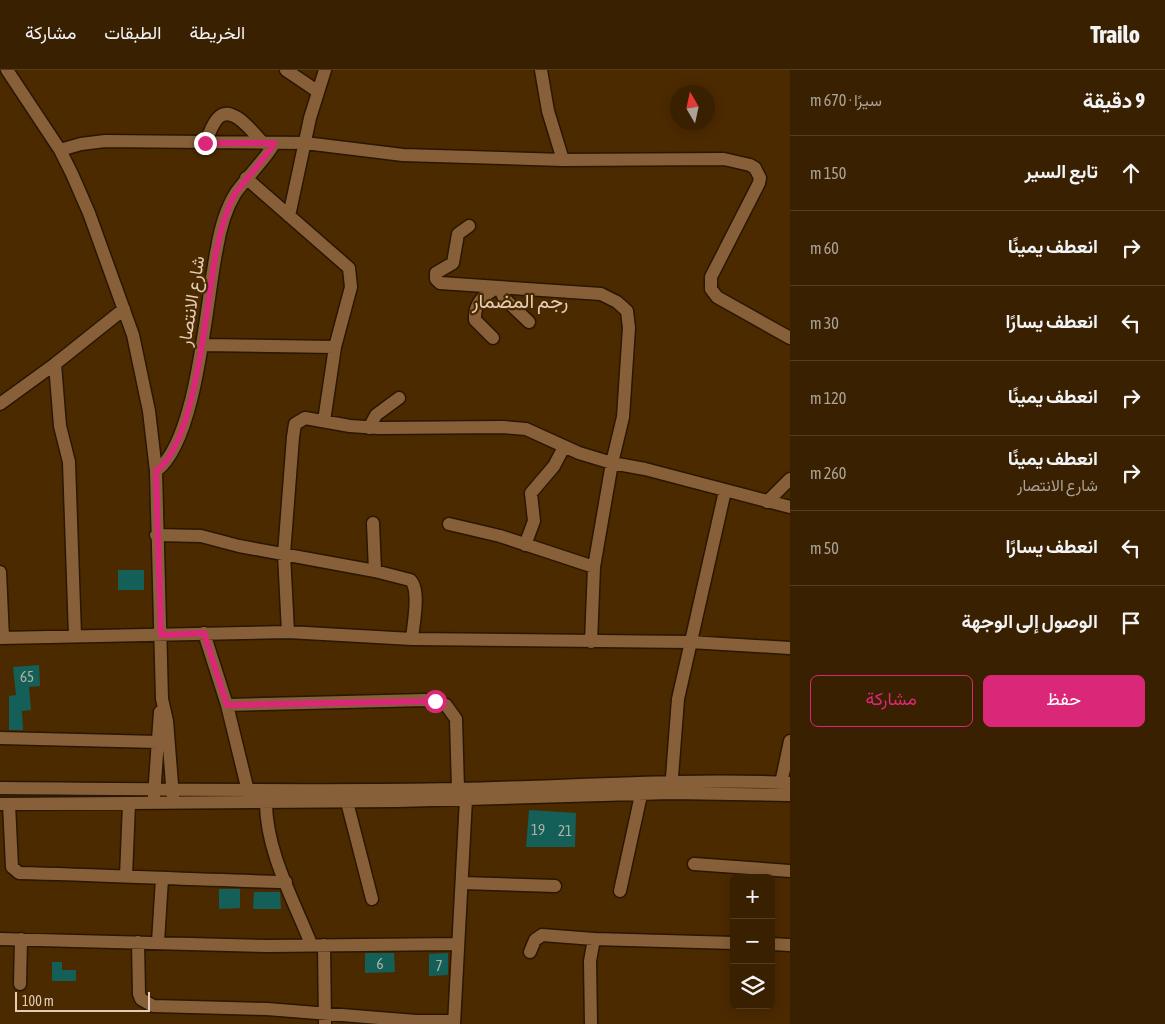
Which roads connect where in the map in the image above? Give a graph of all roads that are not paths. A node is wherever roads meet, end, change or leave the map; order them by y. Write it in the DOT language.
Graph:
graph roads {
  1 [pos="7,70"];
  2 [pos="286,70"];
  3 [pos="325,70"];
  4 [pos="541,70"];
  5 [pos="317,91"];
  6 [pos="205,143"];
  7 [pos="269,143"];
  8 [pos="305,143"];
  9 [pos="60,150"];
  10 [pos="563,160"];
  11 [pos="246,178"];
  12 [pos="289,216"];
  13 [pos="469,226"];
  14 [pos="499,287"];
  15 [pos="124,309"];
  16 [pos="529,322"];
  17 [pos="493,338"];
  18 [pos="790,338"];
  19 [pos="202,345"];
  20 [pos="335,347"];
  21 [pos="55,364"];
  22 [pos="399,398"];
  23 [pos="0,404"];
  24 [pos="324,421"];
  25 [pos="368,428"];
  26 [pos="564,447"];
  27 [pos="612,463"];
  28 [pos="156,471"];
  29 [pos="790,479"];
  30 [pos="725,492"];
  31 [pos="767,502"];
  32 [pos="790,508"];
  33 [pos="373,523"];
  34 [pos="449,524"];
  35 [pos="156,535"];
  36 [pos="526,545"];
  37 [pos="284,554"];
  38 [pos="594,567"];
  39 [pos="375,571"];
  40 [pos="0,572"];
  41 [pos="288,632"];
  42 [pos="204,633"];
  43 [pos="161,635"];
  44 [pos="75,636"];
  45 [pos="1,638"];
  46 [pos="412,639"];
  47 [pos="591,642"];
  48 [pos="690,642"];
  49 [pos="790,648"];
  50 [pos="162,699"];
  51 [pos="227,705"];
  52 [pos="0,738"];
  53 [pos="790,741"];
  54 [pos="158,742"];
  55 [pos="786,783"];
  56 [pos="671,787"];
  57 [pos="0,788"];
  58 [pos="154,789"];
  59 [pos="248,791"];
  60 [pos="462,794"];
  61 [pos="641,794"];
  62 [pos="790,795"];
  63 [pos="173,797"];
  64 [pos="347,802"];
  65 [pos="154,803"];
  66 [pos="266,803"];
  67 [pos="4,804"];
  68 [pos="129,804"];
  69 [pos="694,864"];
  70 [pos="790,871"];
  71 [pos="126,876"];
  72 [pos="162,879"];
  73 [pos="286,882"];
  74 [pos="462,883"];
  75 [pos="556,886"];
  76 [pos="620,891"];
  77 [pos="372,899"];
  78 [pos="0,939"];
  79 [pos="21,939"];
  80 [pos="594,939"];
  81 [pos="138,942"];
  82 [pos="158,942"];
  83 [pos="730,943"];
  84 [pos="318,944"];
  85 [pos="458,944"];
  86 [pos="775,944"];
  87 [pos="790,945"];
  88 [pos="530,952"];
  89 [pos="20,984"];
  90 [pos="324,1018"];
  91 [pos="416,1022"];
  92 [pos="454,1022"];
  93 [pos="591,1024"];
  1 -- 9 [label="street"];
  2 -- 5 [label="street"];
  3 -- 5 [label="street"];
  4 -- 10 [label="street"];
  5 -- 8 [label="street"];
  6 -- 7 [label="street"];
  6 -- 7 [label="street"];
  6 -- 9 [label="street"];
  7 -- 8 [label="street"];
  7 -- 11 [label="street, شارع الانتصار"];
  8 -- 10 [label="street"];
  8 -- 12 [label="street"];
  9 -- 15 [label="street"];
  10 -- 18 [label="street"];
  11 -- 12 [label="street"];
  11 -- 19 [label="street, شارع الانتصار"];
  12 -- 20 [label="street"];
  13 -- 14 [label="street"];
  14 -- 16 [label="street"];
  14 -- 17 [label="street"];
  14 -- 27 [label="street"];
  15 -- 21 [label="street"];
  15 -- 28 [label="street"];
  19 -- 20 [label="street"];
  19 -- 28 [label="street, شارع الانتصار"];
  20 -- 24 [label="street"];
  21 -- 23 [label="street"];
  21 -- 44 [label="street"];
  22 -- 25 [label="street"];
  24 -- 25 [label="street"];
  24 -- 37 [label="street"];
  25 -- 26 [label="street"];
  26 -- 27 [label="street"];
  26 -- 36 [label="street"];
  27 -- 30 [label="street"];
  27 -- 38 [label="street"];
  28 -- 35 [label="street"];
  29 -- 31 [label="street"];
  30 -- 31 [label="street"];
  30 -- 48 [label="street"];
  31 -- 32 [label="street"];
  33 -- 39 [label="street"];
  34 -- 36 [label="street"];
  35 -- 37 [label="street"];
  35 -- 43 [label="street"];
  36 -- 38 [label="street"];
  37 -- 39 [label="street"];
  37 -- 41 [label="street"];
  38 -- 47 [label="street"];
  39 -- 46 [label="street"];
  40 -- 45 [label="street"];
  41 -- 42 [label="street"];
  41 -- 46 [label="street"];
  42 -- 43 [label="street"];
  42 -- 51 [label="street"];
  43 -- 44 [label="street"];
  43 -- 50 [label="street"];
  44 -- 45 [label="street"];
  46 -- 47 [label="street"];
  47 -- 48 [label="street"];
  48 -- 49 [label="street"];
  48 -- 56 [label="street"];
  50 -- 54 [label="street"];
  50 -- 63 [label="street"];
  51 -- 59 [label="street"];
  51 -- 60 [label="street"];
  52 -- 54 [label="street"];
  53 -- 55 [label="street"];
  54 -- 58 [label="street"];
  55 -- 56 [label="street"];
  56 -- 60 [label="street"];
  56 -- 61 [label="street"];
  56 -- 62 [label="street"];
  57 -- 58 [label="street"];
  58 -- 63 [label="street"];
  58 -- 65 [label="street"];
  59 -- 60 [label="street"];
  59 -- 63 [label="street"];
  60 -- 61 [label="street"];
  60 -- 64 [label="street"];
  60 -- 74 [label="street"];
  61 -- 76 [label="street"];
  63 -- 65 [label="street"];
  63 -- 66 [label="street"];
  64 -- 66 [label="street"];
  64 -- 77 [label="street"];
  65 -- 68 [label="street"];
  66 -- 73 [label="street"];
  67 -- 68 [label="street"];
  67 -- 71 [label="street"];
  68 -- 71 [label="street"];
  69 -- 70 [label="street"];
  71 -- 72 [label="street"];
  72 -- 73 [label="street"];
  72 -- 82 [label="street"];
  73 -- 84 [label="street"];
  74 -- 75 [label="street"];
  74 -- 85 [label="street"];
  78 -- 79 [label="street"];
  79 -- 81 [label="street"];
  79 -- 89 [label="street"];
  80 -- 83 [label="street"];
  80 -- 88 [label="street"];
  80 -- 93 [label="street"];
  81 -- 82 [label="street"];
  81 -- 90 [label="street"];
  82 -- 84 [label="street"];
  84 -- 85 [label="street"];
  84 -- 90 [label="street"];
  85 -- 92 [label="street"];
  86 -- 87 [label="street"];
  90 -- 91 [label="street"];
  91 -- 92 [label="street"];
}
